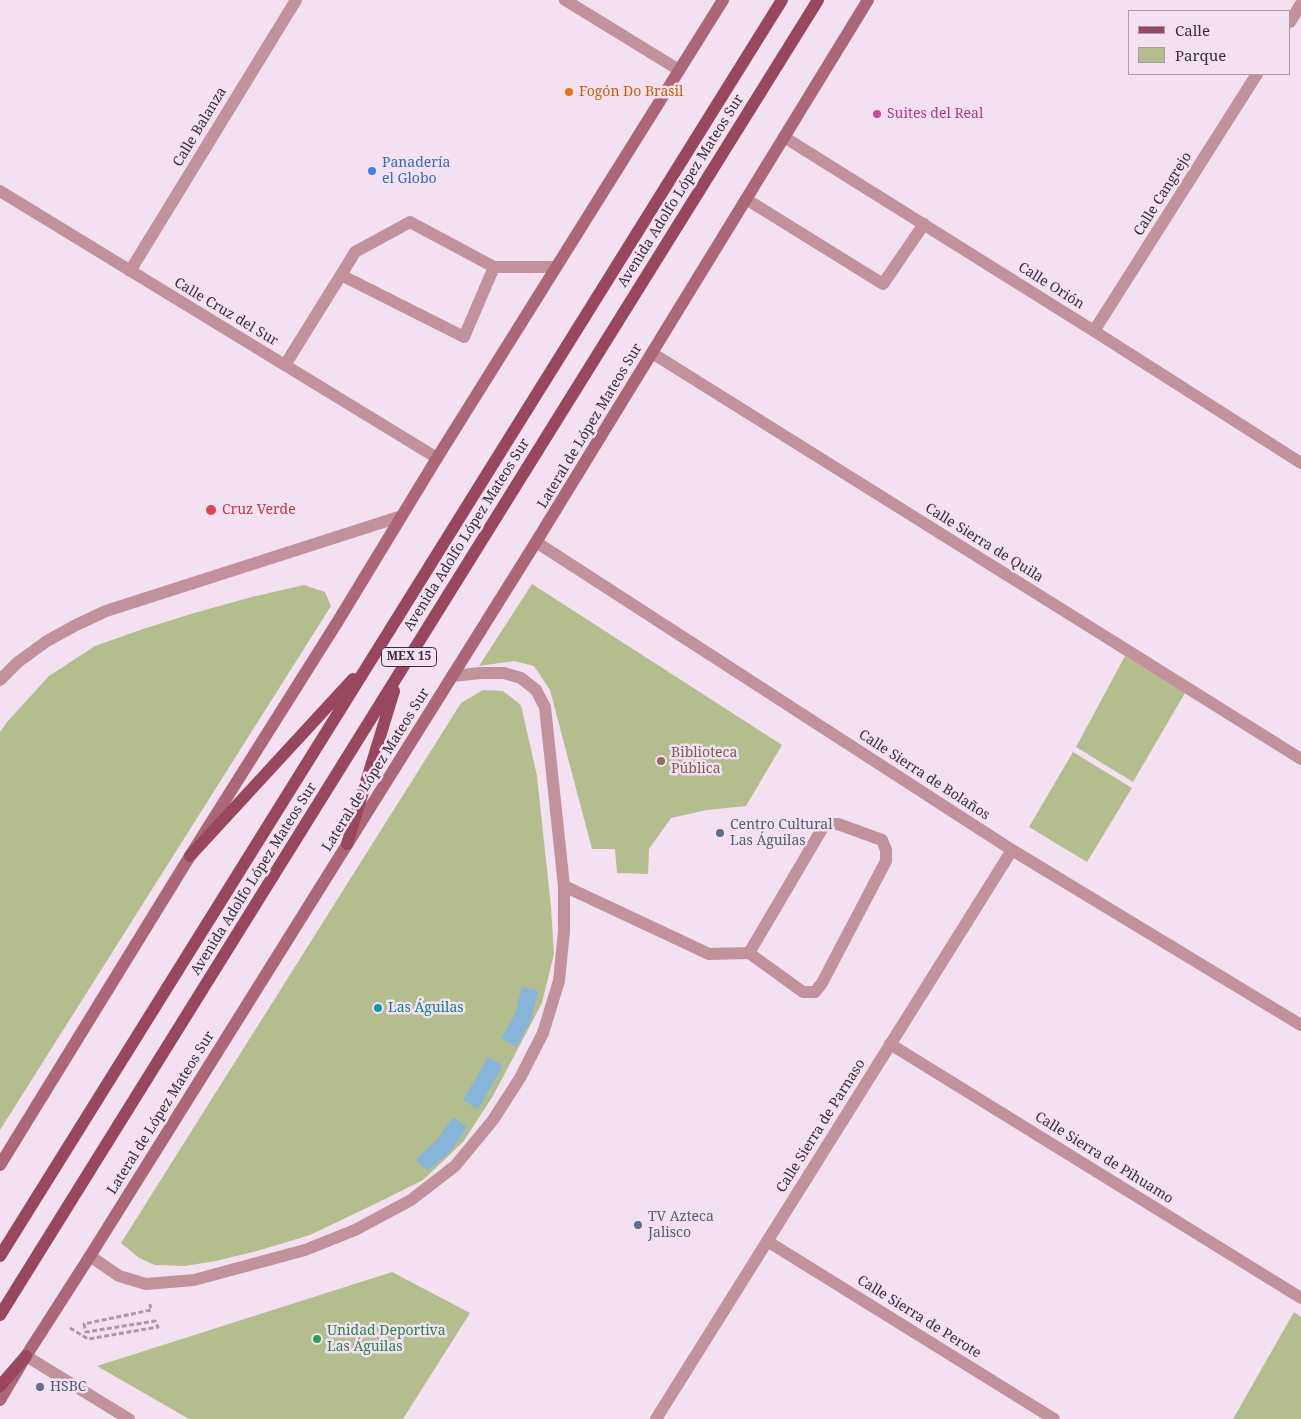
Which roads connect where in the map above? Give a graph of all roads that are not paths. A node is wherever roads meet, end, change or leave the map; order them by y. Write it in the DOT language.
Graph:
graph roads {
  1 [pos="296,0"];
  2 [pos="565,0"];
  3 [pos="723,0"];
  4 [pos="782,0"];
  5 [pos="818,0"];
  6 [pos="868,0"];
  7 [pos="1301,4"];
  8 [pos="1291,20"];
  9 [pos="679,70"];
  10 [pos="1256,75"];
  11 [pos="784,137"];
  12 [pos="0,191"];
  13 [pos="746,199"];
  14 [pos="924,224"];
  15 [pos="494,267"];
  16 [pos="556,267"];
  17 [pos="130,271"];
  18 [pos="341,275"];
  19 [pos="1094,330"];
  20 [pos="652,353"];
  21 [pos="285,365"];
  22 [pos="437,458"];
  23 [pos="1301,463"];
  24 [pos="402,516"];
  25 [pos="536,542"];
  26 [pos="374,655"];
  27 [pos="399,673"];
  28 [pos="452,676"];
  29 [pos="0,680"];
  30 [pos="1301,758"];
  31 [pos="347,844"];
  32 [pos="1012,850"];
  33 [pos="190,856"];
  34 [pos="564,886"];
  35 [pos="749,953"];
  36 [pos="1301,1026"];
  37 [pos="890,1044"];
  38 [pos="0,1165"];
  39 [pos="767,1240"];
  40 [pos="0,1256"];
  41 [pos="90,1256"];
  42 [pos="1301,1298"];
  43 [pos="0,1315"];
  44 [pos="26,1356"];
  45 [pos="0,1386"];
  46 [pos="0,1400"];
  47 [pos="129,1419"];
  48 [pos="656,1419"];
  49 [pos="1054,1419"];
  1 -- 17 [label="street, Calle Balanza"];
  2 -- 9 [label="street"];
  3 -- 9 [label="main road"];
  4 -- 26 [label="main road, Avenida Adolfo López Mateos Sur / MEX 15"];
  5 -- 27 [label="main road, Avenida Adolfo López Mateos Sur / MEX 15"];
  6 -- 11 [label="main road, Lateral de López Mateos Sur"];
  7 -- 8 [label="street"];
  9 -- 16 [label="main road"];
  10 -- 19 [label="street, Calle Cangrejo"];
  11 -- 13 [label="main road, Lateral de López Mateos Sur"];
  11 -- 14 [label="street, Calle Orión"];
  12 -- 17 [label="street, Calle Cruz del Sur"];
  13 -- 14 [label="street"];
  13 -- 20 [label="main road, Lateral de López Mateos Sur"];
  14 -- 19 [label="street, Calle Orión"];
  15 -- 16 [label="street"];
  15 -- 18 [label="street"];
  15 -- 18 [label="street"];
  16 -- 22 [label="main road"];
  17 -- 21 [label="street, Calle Cruz del Sur"];
  18 -- 21 [label="street"];
  19 -- 23 [label="street, Calle Orión"];
  20 -- 25 [label="main road, Lateral de López Mateos Sur"];
  20 -- 30 [label="street, Calle Sierra de Quila"];
  21 -- 22 [label="street, Calle Cruz del Sur"];
  22 -- 24 [label="main road"];
  24 -- 29 [label="street"];
  24 -- 33 [label="main road"];
  25 -- 28 [label="main road, Lateral de López Mateos Sur"];
  25 -- 32 [label="street, Calle Sierra de Bolaños"];
  26 -- 33 [label="main road"];
  26 -- 40 [label="main road, Avenida Adolfo López Mateos Sur / MEX 15"];
  27 -- 31 [label="main road"];
  27 -- 43 [label="main road, Avenida Adolfo López Mateos Sur / MEX 15"];
  28 -- 31 [label="main road, Lateral de López Mateos Sur"];
  28 -- 34 [label="street"];
  31 -- 41 [label="main road, Lateral de López Mateos Sur"];
  32 -- 36 [label="street, Calle Sierra de Bolaños"];
  32 -- 37 [label="street, Calle Sierra de Parnaso"];
  33 -- 38 [label="main road"];
  34 -- 35 [label="street"];
  34 -- 41 [label="street"];
  35 -- 35 [label="street"];
  37 -- 39 [label="street, Calle Sierra de Parnaso"];
  37 -- 42 [label="street, Calle Sierra de Pihuamo"];
  39 -- 48 [label="street, Calle Sierra de Parnaso"];
  39 -- 49 [label="street, Calle Sierra de Perote"];
  41 -- 44 [label="main road, Lateral de López Mateos Sur"];
  44 -- 45 [label="main road"];
  44 -- 46 [label="main road, Lateral de López Mateos Sur"];
  44 -- 47 [label="street"];
}
